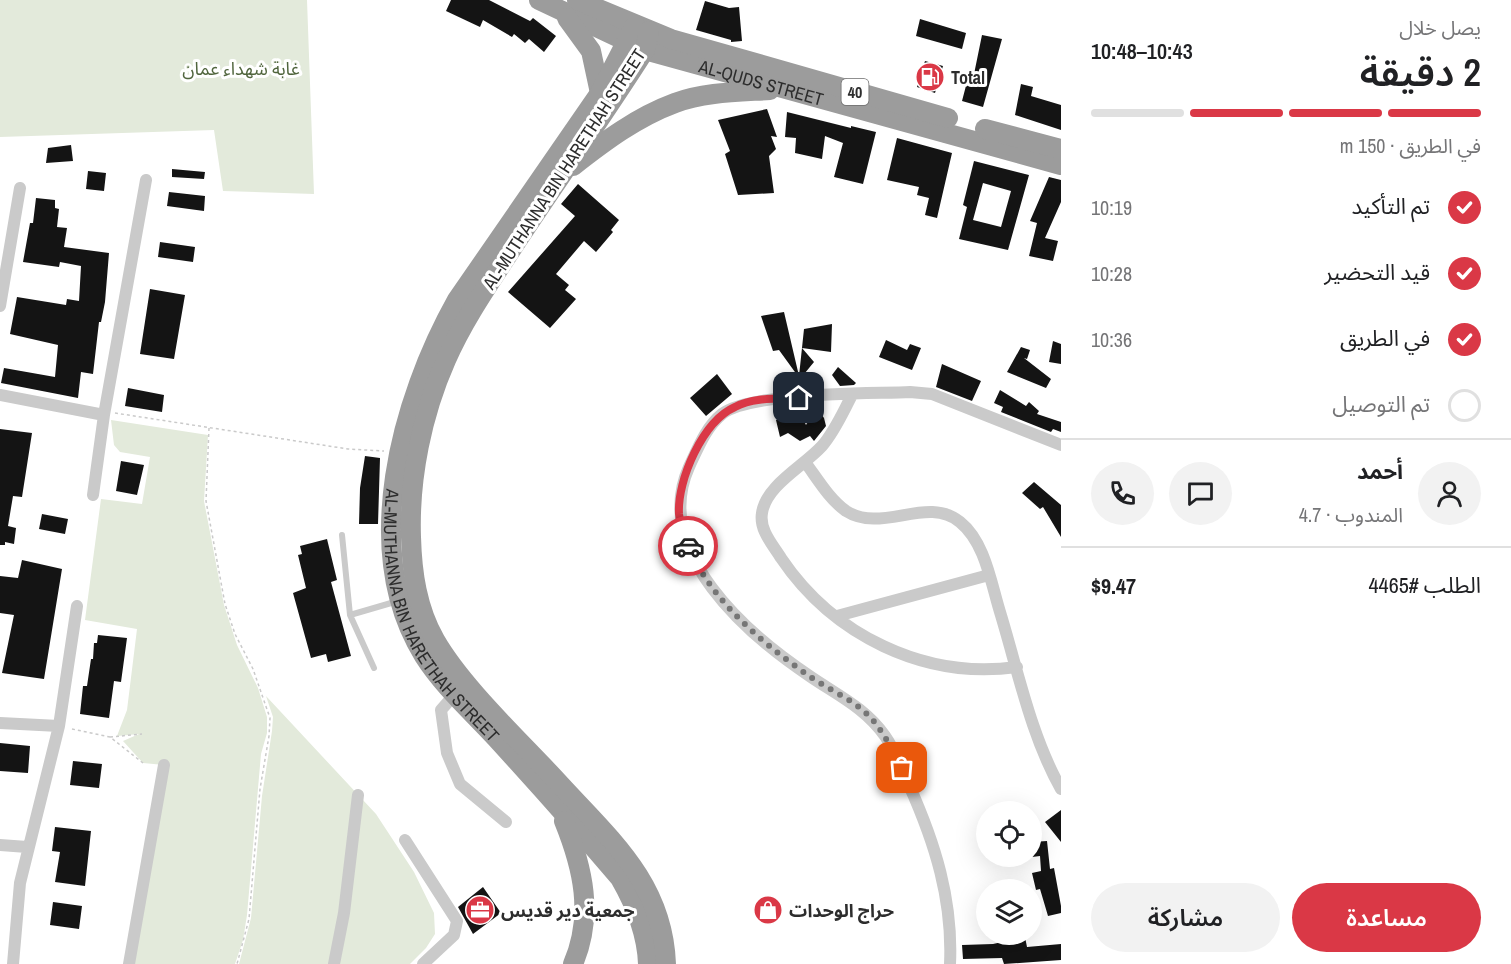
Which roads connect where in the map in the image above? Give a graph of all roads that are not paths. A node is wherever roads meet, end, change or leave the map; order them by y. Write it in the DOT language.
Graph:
graph roads {
  1 [pos="539,0"];
  2 [pos="570,7"];
  3 [pos="639,38"];
  4 [pos="781,89"];
  5 [pos="600,93"];
  6 [pos="1061,149"];
  7 [pos="1061,165"];
  8 [pos="559,177"];
  9 [pos="146,180"];
  10 [pos="20,188"];
  11 [pos="0,306"];
  12 [pos="0,395"];
  13 [pos="852,395"];
  14 [pos="105,414"];
  15 [pos="1061,445"];
  16 [pos="805,462"];
  17 [pos="93,495"];
  18 [pos="342,534"];
  19 [pos="989,575"];
  20 [pos="398,601"];
  21 [pos="77,606"];
  22 [pos="350,615"];
  23 [pos="837,616"];
  24 [pos="1017,667"];
  25 [pos="374,668"];
  26 [pos="455,694"];
  27 [pos="0,723"];
  28 [pos="59,726"];
  29 [pos="164,765"];
  30 [pos="1061,789"];
  31 [pos="357,795"];
  32 [pos="557,804"];
  33 [pos="506,822"];
  34 [pos="405,840"];
  35 [pos="0,845"];
  36 [pos="27,847"];
  37 [pos="13,964"];
  38 [pos="129,964"];
  39 [pos="334,964"];
  40 [pos="423,964"];
  41 [pos="573,964"];
  42 [pos="648,964"];
  43 [pos="666,964"];
  44 [pos="950,964"];
  1 -- 2 [label="highway, AL-QUDS STREET / 40"];
  2 -- 3 [label="highway, AL-QUDS STREET / 40"];
  2 -- 5 [label="highway"];
  3 -- 4 [label="highway, AL-QUDS STREET / 40"];
  3 -- 5 [label="highway, AL-MUTHANNA BIN HARETHAH STREET"];
  3 -- 6 [label="highway, AL-QUDS STREET / 40"];
  3 -- 8 [label="highway, AL-MUTHANNA BIN HARETHAH STREET"];
  4 -- 7 [label="highway, AL-QUDS STREET / 40"];
  4 -- 8 [label="highway"];
  5 -- 20 [label="highway, AL-MUTHANNA BIN HARETHAH STREET"];
  8 -- 43 [label="highway, AL-MUTHANNA BIN HARETHAH STREET"];
  9 -- 14 [label="street"];
  10 -- 11 [label="street"];
  12 -- 14 [label="street"];
  13 -- 15 [label="street"];
  13 -- 16 [label="street"];
  13 -- 44 [label="street"];
  14 -- 17 [label="street"];
  16 -- 19 [label="street"];
  16 -- 23 [label="street"];
  18 -- 22 [label="lane"];
  19 -- 23 [label="street"];
  19 -- 24 [label="street"];
  20 -- 22 [label="lane"];
  20 -- 26 [label="highway, AL-MUTHANNA BIN HARETHAH STREET"];
  21 -- 28 [label="street"];
  22 -- 25 [label="lane"];
  23 -- 24 [label="street"];
  24 -- 30 [label="street"];
  26 -- 32 [label="highway, AL-MUTHANNA BIN HARETHAH STREET"];
  26 -- 33 [label="street"];
  27 -- 28 [label="street"];
  28 -- 36 [label="street"];
  29 -- 38 [label="street"];
  31 -- 39 [label="street"];
  32 -- 41 [label="highway"];
  32 -- 42 [label="highway, AL-MUTHANNA BIN HARETHAH STREET"];
  34 -- 40 [label="street"];
  35 -- 36 [label="street"];
  36 -- 37 [label="street"];
}
